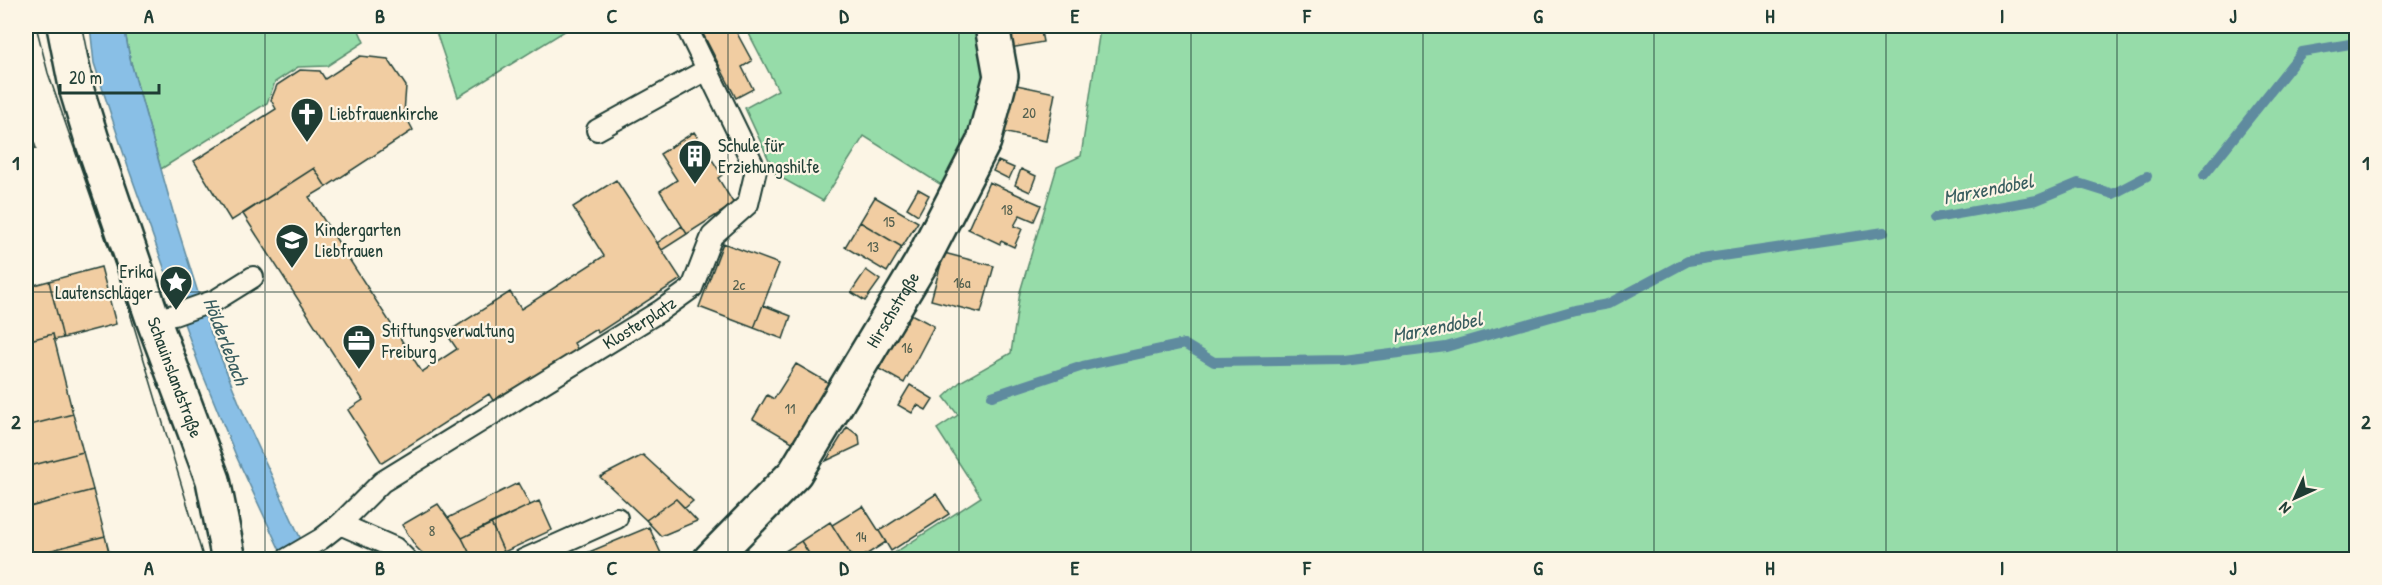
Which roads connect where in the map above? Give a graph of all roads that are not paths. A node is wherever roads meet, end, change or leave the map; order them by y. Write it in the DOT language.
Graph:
graph roads {
  1 [pos="64,26"];
  2 [pos="686,26"];
  3 [pos="992,26"];
  4 [pos="708,69"];
  5 [pos="597,130"];
  6 [pos="253,277"];
  7 [pos="164,317"];
  8 [pos="617,518"];
  9 [pos="340,524"];
  10 [pos="229,560"];
  11 [pos="285,560"];
  12 [pos="407,560"];
  13 [pos="523,560"];
  14 [pos="710,560"];
  1 -- 7 [label="street, Schauinslandstraße"];
  2 -- 4 [label="lane, Klosterplatz"];
  3 -- 14 [label="street, Hirschstraße"];
  4 -- 5 [label="lane"];
  4 -- 9 [label="lane, Klosterplatz"];
  6 -- 7 [label="lane"];
  7 -- 10 [label="street, Schauinslandstraße"];
  8 -- 13 [label="lane"];
  9 -- 11 [label="lane, Klosterplatz"];
  9 -- 12 [label="lane"];
}
